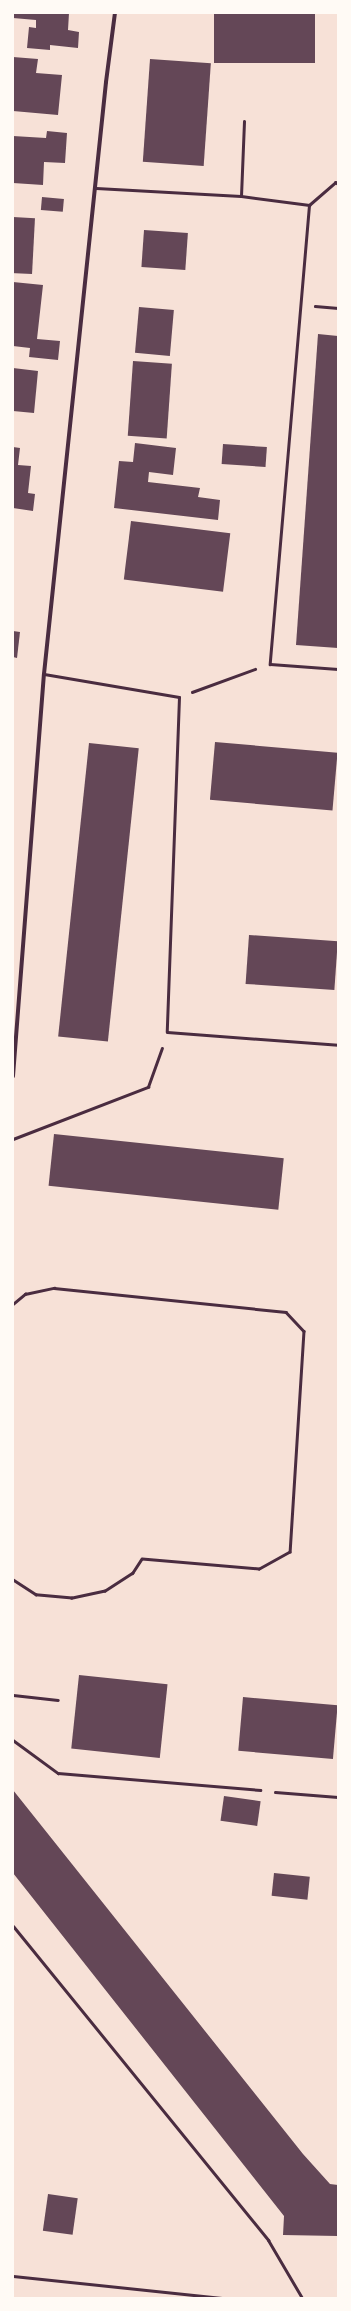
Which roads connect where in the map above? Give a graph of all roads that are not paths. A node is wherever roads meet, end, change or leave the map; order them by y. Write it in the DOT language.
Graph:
graph roads {
  1 [pos="115,13"];
  2 [pos="244,120"];
  3 [pos="338,184"];
  4 [pos="96,188"];
  5 [pos="241,196"];
  6 [pos="309,205"];
  7 [pos="338,669"];
  8 [pos="44,674"];
  9 [pos="338,1046"];
  10 [pos="13,1076"];
  11 [pos="13,1695"];
  12 [pos="58,1700"];
  13 [pos="275,1792"];
  14 [pos="338,1797"];
  15 [pos="13,1926"];
  16 [pos="13,2276"];
  17 [pos="222,2298"];
  18 [pos="302,2298"];
  1 -- 4 [label="street"];
  2 -- 5 [label="lane"];
  3 -- 6 [label="lane"];
  4 -- 5 [label="lane"];
  4 -- 8 [label="street"];
  5 -- 6 [label="lane"];
  6 -- 7 [label="lane"];
  8 -- 9 [label="lane"];
  8 -- 10 [label="street"];
  11 -- 12 [label="lane"];
  13 -- 14 [label="lane"];
  15 -- 18 [label="lane"];
  16 -- 17 [label="lane"];
}
